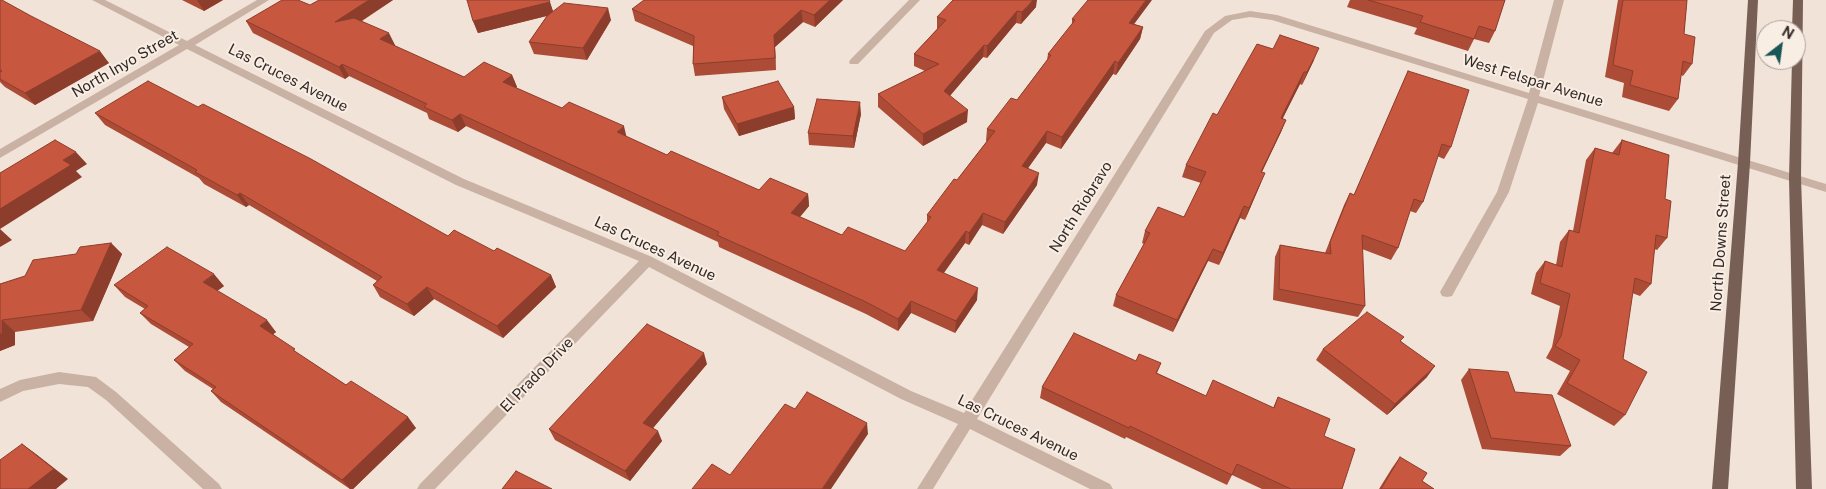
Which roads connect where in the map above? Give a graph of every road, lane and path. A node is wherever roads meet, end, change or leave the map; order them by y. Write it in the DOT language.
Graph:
graph roads {
  1 [pos="97,0"];
  2 [pos="264,0"];
  3 [pos="915,0"];
  4 [pos="1560,0"];
  5 [pos="1753,0"];
  6 [pos="1798,0"];
  7 [pos="1229,18"];
  8 [pos="187,45"];
  9 [pos="854,62"];
  10 [pos="1535,97"];
  11 [pos="0,154"];
  12 [pos="1744,162"];
  13 [pos="1795,178"];
  14 [pos="1826,188"];
  15 [pos="648,260"];
  16 [pos="1447,292"];
  17 [pos="0,396"];
  18 [pos="967,420"];
  19 [pos="214,489"];
  20 [pos="425,489"];
  21 [pos="924,489"];
  22 [pos="1105,489"];
  23 [pos="1720,489"];
  24 [pos="1804,489"];
  1 -- 8 [label="street, Las Cruces Avenue"];
  2 -- 8 [label="street, North Inyo Street"];
  3 -- 9 [label="street"];
  4 -- 10 [label="street"];
  5 -- 12 [label="main road, North Downs Street"];
  6 -- 13 [label="main road"];
  7 -- 10 [label="street, West Felspar Avenue"];
  7 -- 18 [label="street, North Riobravo"];
  8 -- 11 [label="street, North Inyo Street"];
  8 -- 15 [label="street, Las Cruces Avenue"];
  10 -- 12 [label="street, West Felspar Avenue"];
  10 -- 16 [label="street"];
  12 -- 13 [label="street, West Felspar Avenue"];
  12 -- 23 [label="main road, North Downs Street"];
  13 -- 14 [label="street, West Felspar Avenue"];
  13 -- 24 [label="main road"];
  15 -- 18 [label="street, Las Cruces Avenue"];
  15 -- 20 [label="street, El Prado Drive"];
  17 -- 19 [label="street"];
  18 -- 21 [label="street, North Riobravo"];
  18 -- 22 [label="street, Las Cruces Avenue"];
}
